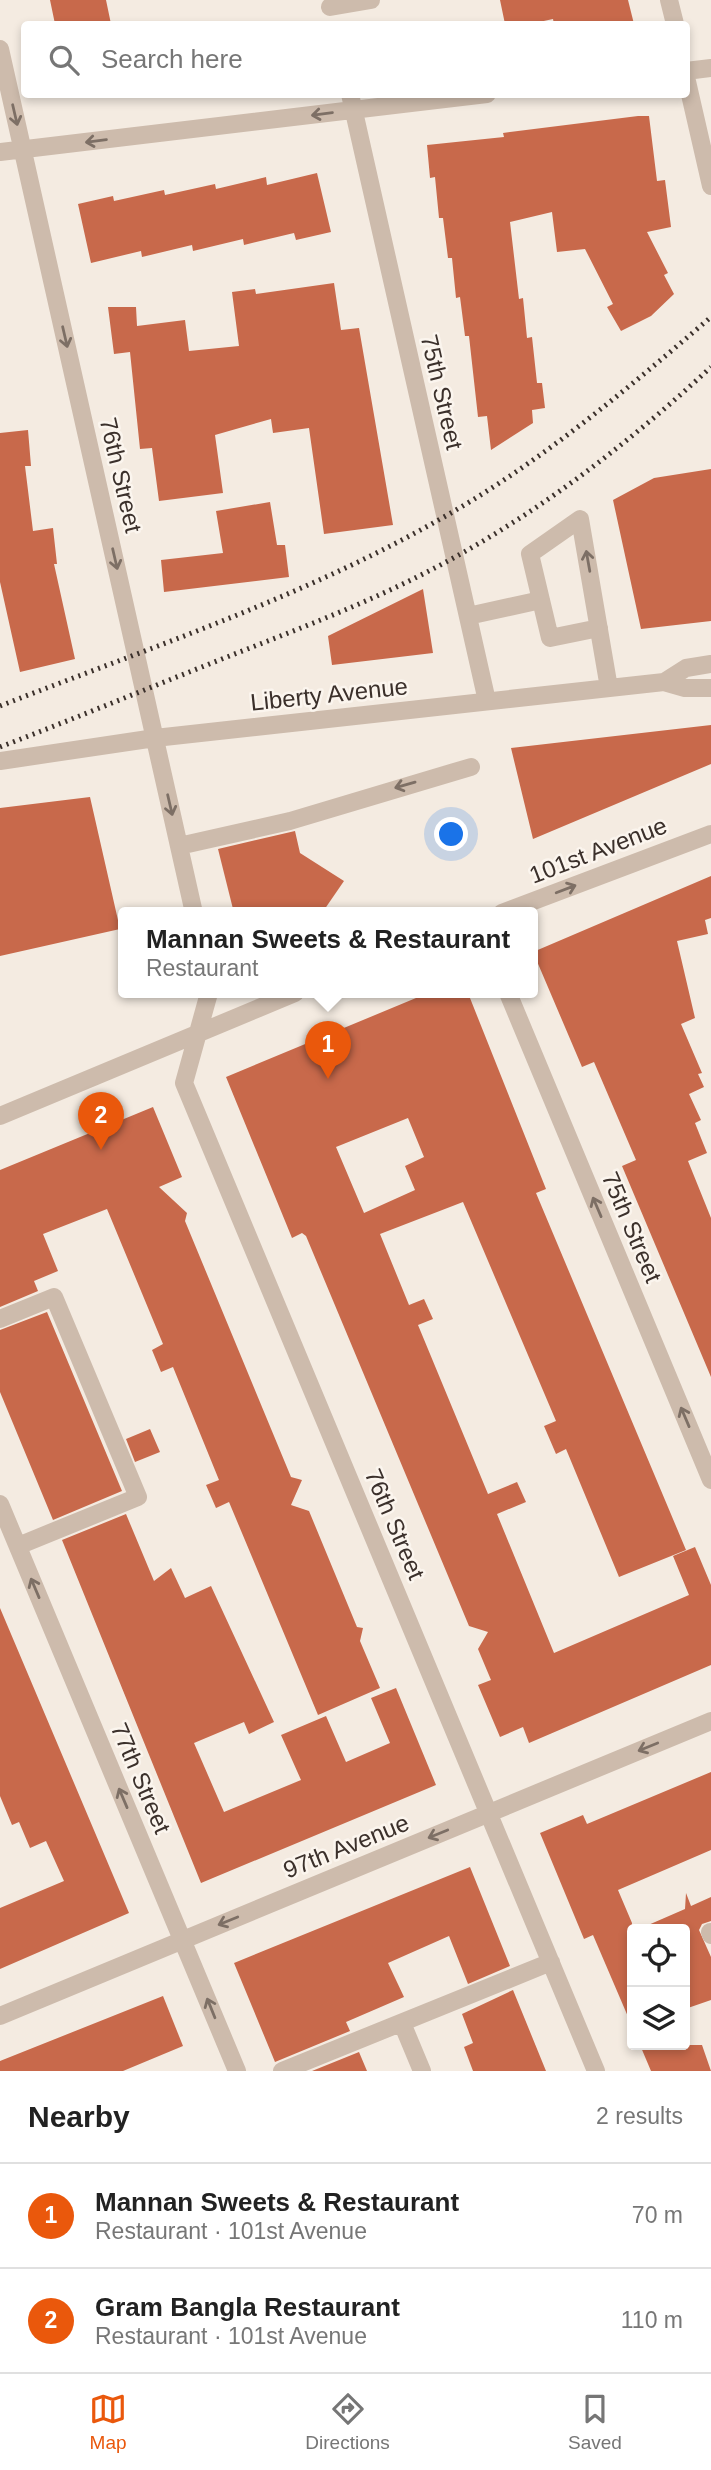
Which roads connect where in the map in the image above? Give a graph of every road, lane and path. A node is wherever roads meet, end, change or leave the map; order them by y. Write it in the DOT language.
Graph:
graph roads {
  1 [pos="371,0"];
  2 [pos="669,0"];
  3 [pos="331,10"];
  4 [pos="674,21"];
  5 [pos="0,49"];
  6 [pos="711,68"];
  7 [pos="690,71"];
  8 [pos="690,91"];
  9 [pos="420,98"];
  10 [pos="352,102"];
  11 [pos="23,149"];
  12 [pos="0,152"];
  13 [pos="711,186"];
  14 [pos="541,600"];
  15 [pos="467,616"];
  16 [pos="599,628"];
  17 [pos="711,664"];
  18 [pos="664,681"];
  19 [pos="609,688"];
  20 [pos="711,688"];
  21 [pos="487,701"];
  22 [pos="155,738"];
  23 [pos="0,761"];
  24 [pos="471,767"];
  25 [pos="711,834"];
  26 [pos="179,846"];
  27 [pos="193,907"];
  28 [pos="518,907"];
  29 [pos="208,998"];
  30 [pos="283,998"];
  31 [pos="510,998"];
  32 [pos="198,1034"];
  33 [pos="0,1116"];
  34 [pos="0,1319"];
  35 [pos="711,1480"];
  36 [pos="0,1504"];
  37 [pos="18,1546"];
  38 [pos="711,1721"];
  39 [pos="489,1812"];
  40 [pos="183,1940"];
  41 [pos="551,1962"];
  42 [pos="0,2016"];
  43 [pos="402,2022"];
  44 [pos="237,2071"];
  45 [pos="282,2071"];
  46 [pos="422,2071"];
  47 [pos="596,2071"];
  1 -- 3 [label="street"];
  2 -- 4 [label="street"];
  5 -- 11 [label="street, 76th Street, one-way"];
  6 -- 7 [label="street"];
  8 -- 13 [label="street"];
  9 -- 10 [label="street"];
  10 -- 11 [label="street, one-way"];
  10 -- 15 [label="street, 75th Street"];
  11 -- 12 [label="street"];
  11 -- 22 [label="street, 76th Street, one-way"];
  14 -- 15 [label="street"];
  14 -- 16 [label="street"];
  16 -- 14 [label="street, one-way"];
  15 -- 21 [label="street, 75th Street"];
  16 -- 19 [label="street"];
  17 -- 18 [label="street, Liberty Avenue"];
  18 -- 19 [label="street, Liberty Avenue"];
  18 -- 20 [label="street, Liberty Avenue"];
  19 -- 21 [label="street, Liberty Avenue"];
  21 -- 22 [label="street, Liberty Avenue"];
  22 -- 23 [label="street, Liberty Avenue"];
  22 -- 26 [label="street, 76th Street, one-way"];
  24 -- 26 [label="street, one-way"];
  28 -- 25 [label="street, 101st Avenue, one-way"];
  26 -- 27 [label="street, 76th Street"];
  29 -- 32 [label="street, 76th Street"];
  30 -- 32 [label="street"];
  35 -- 31 [label="street, 75th Street, one-way"];
  32 -- 33 [label="street"];
  32 -- 39 [label="street, 76th Street"];
  34 -- 37 [label="street"];
  36 -- 37 [label="street, 77th Street"];
  40 -- 37 [label="street, 77th Street, one-way"];
  38 -- 39 [label="street, 97th Avenue, one-way"];
  39 -- 40 [label="street, 97th Avenue, one-way"];
  39 -- 41 [label="street, 76th Street"];
  40 -- 42 [label="street, 97th Avenue"];
  44 -- 40 [label="street, 77th Street, one-way"];
  41 -- 43 [label="street"];
  41 -- 47 [label="street, 76th Street"];
  43 -- 45 [label="street"];
  43 -- 46 [label="street"];
}
